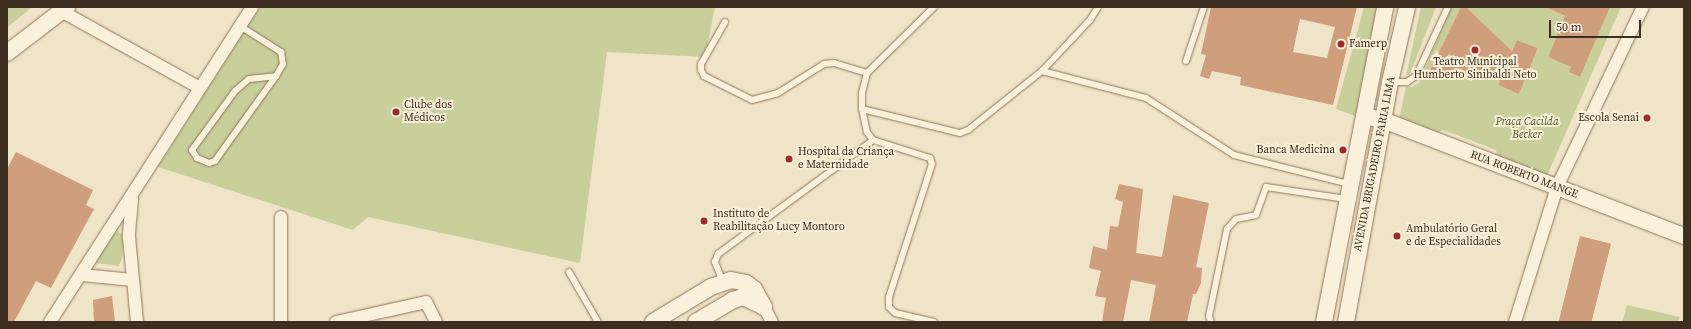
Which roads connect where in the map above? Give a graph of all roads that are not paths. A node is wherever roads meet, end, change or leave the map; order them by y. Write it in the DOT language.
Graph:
graph roads {
  1 [pos="252,7"];
  2 [pos="934,7"];
  3 [pos="1098,7"];
  4 [pos="1204,7"];
  5 [pos="1385,7"];
  6 [pos="1407,7"];
  7 [pos="1448,7"];
  8 [pos="1642,7"];
  9 [pos="64,9"];
  10 [pos="725,22"];
  11 [pos="240,26"];
  12 [pos="7,53"];
  13 [pos="1186,61"];
  14 [pos="1042,71"];
  15 [pos="867,73"];
  16 [pos="276,76"];
  17 [pos="1390,82"];
  18 [pos="200,88"];
  19 [pos="862,109"];
  20 [pos="1364,116"];
  21 [pos="1383,120"];
  22 [pos="873,140"];
  23 [pos="1557,187"];
  24 [pos="1348,192"];
  25 [pos="132,196"];
  26 [pos="281,217"];
  27 [pos="1684,236"];
  28 [pos="569,272"];
  29 [pos="82,275"];
  30 [pos="133,280"];
  31 [pos="723,282"];
  32 [pos="764,307"];
  33 [pos="50,322"];
  34 [pos="137,322"];
  35 [pos="282,322"];
  36 [pos="336,322"];
  37 [pos="436,322"];
  38 [pos="598,322"];
  39 [pos="653,322"];
  40 [pos="696,322"];
  41 [pos="772,322"];
  42 [pos="934,322"];
  43 [pos="1211,322"];
  44 [pos="1324,322"];
  45 [pos="1346,322"];
  46 [pos="1516,322"];
  1 -- 11 [label="street"];
  2 -- 15 [label="lane"];
  3 -- 14 [label="lane"];
  4 -- 13 [label="lane"];
  5 -- 20 [label="main road, AVENIDA BRIGADEIRO FARIA LIMA"];
  6 -- 17 [label="main road, AVENIDA BRIGADEIRO FARIA LIMA"];
  7 -- 17 [label="lane"];
  8 -- 23 [label="street"];
  9 -- 12 [label="main road"];
  9 -- 18 [label="street"];
  10 -- 15 [label="lane"];
  11 -- 16 [label="lane"];
  11 -- 18 [label="street"];
  14 -- 19 [label="lane"];
  14 -- 24 [label="lane"];
  15 -- 19 [label="lane"];
  16 -- 16 [label="lane"];
  17 -- 21 [label="main road, AVENIDA BRIGADEIRO FARIA LIMA"];
  18 -- 25 [label="street"];
  19 -- 22 [label="lane"];
  20 -- 21 [label="main road, RUA ROBERTO MANGE"];
  20 -- 24 [label="main road, AVENIDA BRIGADEIRO FARIA LIMA"];
  21 -- 23 [label="main road, RUA ROBERTO MANGE"];
  21 -- 45 [label="main road, AVENIDA BRIGADEIRO FARIA LIMA"];
  22 -- 31 [label="lane"];
  22 -- 42 [label="lane"];
  23 -- 27 [label="main road, RUA ROBERTO MANGE"];
  23 -- 46 [label="street"];
  24 -- 43 [label="lane"];
  24 -- 44 [label="main road, AVENIDA BRIGADEIRO FARIA LIMA"];
  25 -- 29 [label="street"];
  25 -- 30 [label="street"];
  26 -- 35 [label="street"];
  28 -- 38 [label="lane"];
  29 -- 30 [label="street"];
  29 -- 33 [label="street"];
  30 -- 34 [label="street"];
  31 -- 32 [label="main road"];
  31 -- 39 [label="main road"];
  32 -- 40 [label="main road"];
  32 -- 41 [label="street"];
  36 -- 37 [label="street"];
}
